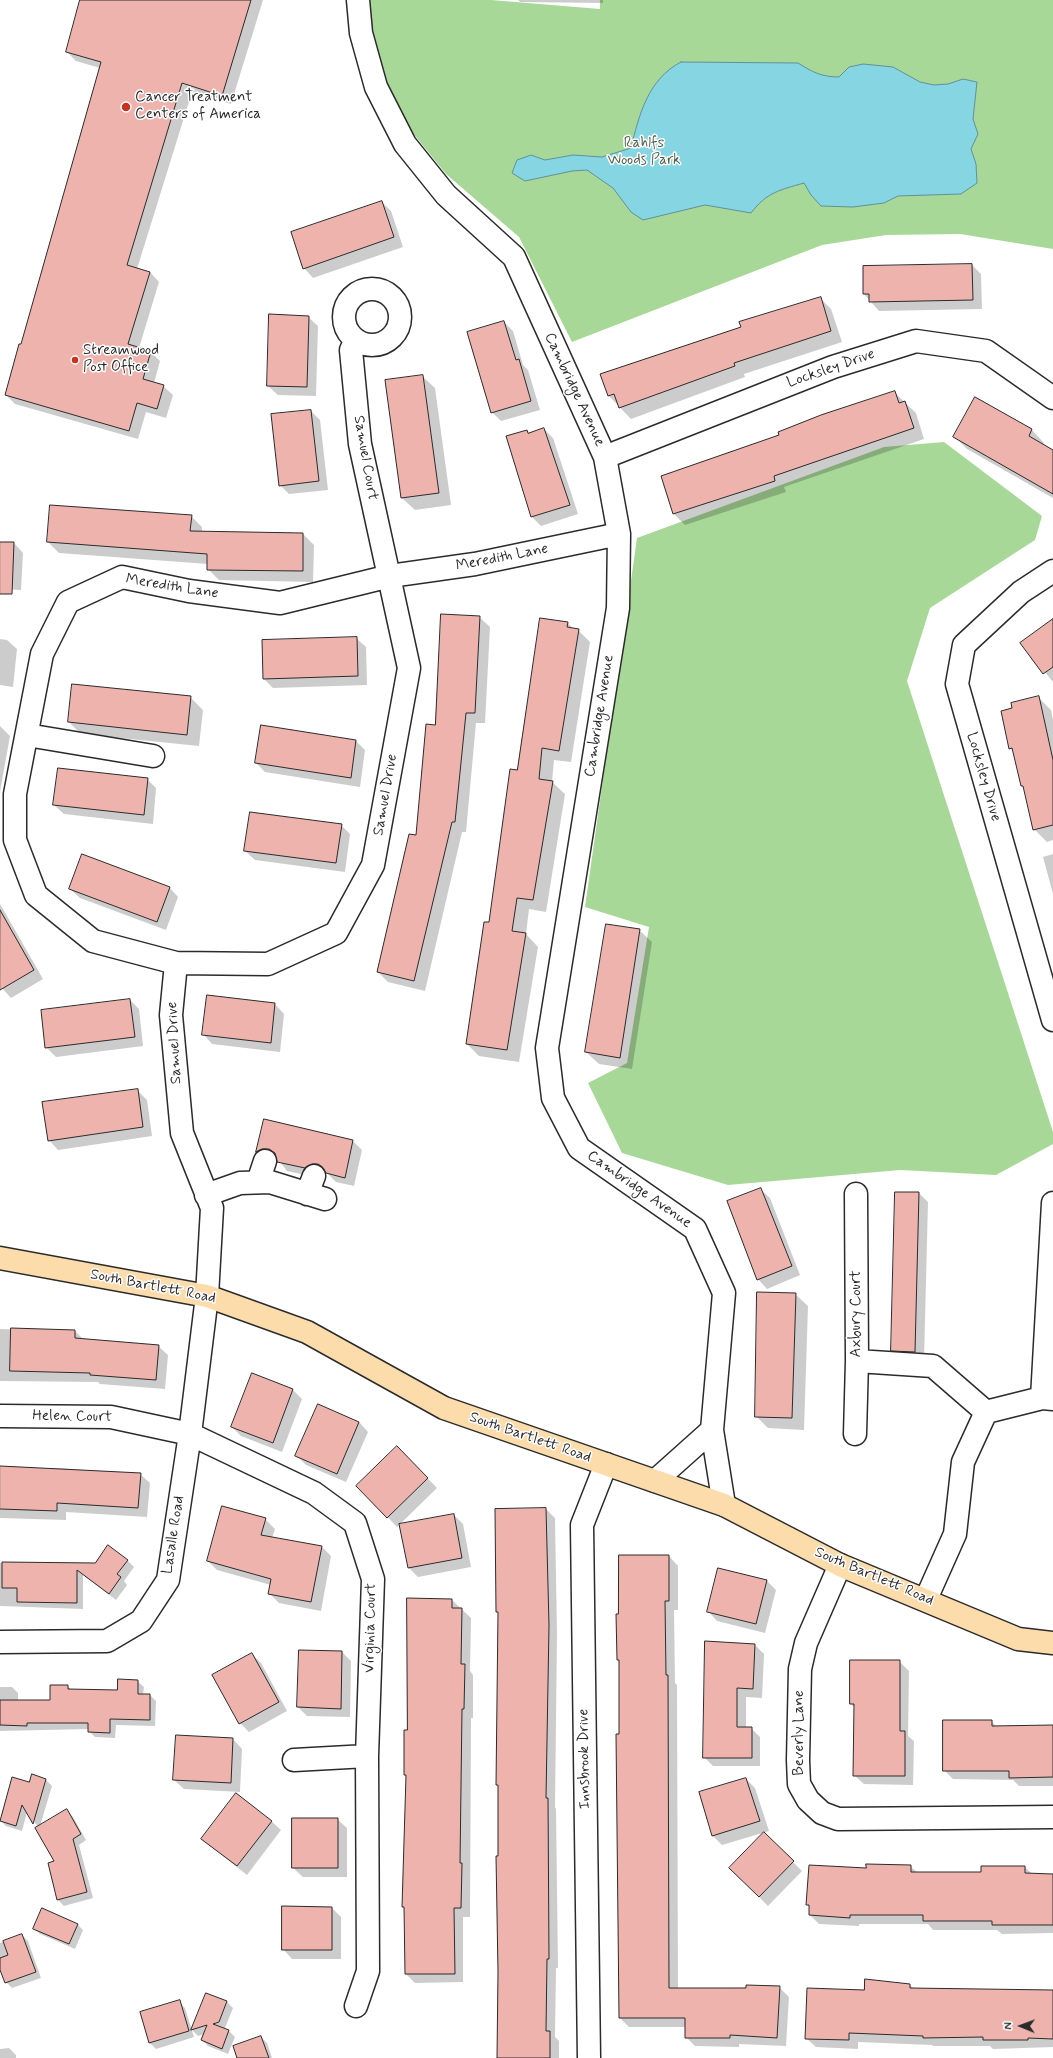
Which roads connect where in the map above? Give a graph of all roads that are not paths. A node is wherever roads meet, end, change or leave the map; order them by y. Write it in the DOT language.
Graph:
graph roads {
  1 [pos="358,0"];
  2 [pos="356,340"];
  3 [pos="1053,398"];
  4 [pos="605,457"];
  5 [pos="619,534"];
  6 [pos="1053,571"];
  7 [pos="390,576"];
  8 [pos="27,734"];
  9 [pos="153,756"];
  10 [pos="176,963"];
  11 [pos="1053,1020"];
  12 [pos="266,1161"];
  13 [pos="258,1182"];
  14 [pos="316,1190"];
  15 [pos="856,1194"];
  16 [pos="206,1195"];
  17 [pos="1053,1203"];
  18 [pos="0,1258"];
  19 [pos="207,1296"];
  20 [pos="857,1360"];
  21 [pos="1047,1399"];
  22 [pos="986,1412"];
  23 [pos="0,1416"];
  24 [pos="712,1430"];
  25 [pos="190,1434"];
  26 [pos="855,1434"];
  27 [pos="606,1464"];
  28 [pos="655,1481"];
  29 [pos="724,1505"];
  30 [pos="840,1565"];
  31 [pos="926,1599"];
  32 [pos="0,1642"];
  33 [pos="1053,1643"];
  34 [pos="367,1756"];
  35 [pos="294,1760"];
  36 [pos="1053,1817"];
  37 [pos="356,2006"];
  38 [pos="589,2058"];
  1 -- 4 [label="street, Cambridge Avenue"];
  2 -- 7 [label="street, Samuel Court"];
  3 -- 4 [label="street, Locksley Drive"];
  4 -- 5 [label="street, Cambridge Avenue"];
  5 -- 7 [label="street, Meredith Lane"];
  5 -- 24 [label="street, Cambridge Avenue"];
  6 -- 11 [label="street, Locksley Drive"];
  7 -- 8 [label="street, Meredith Lane"];
  7 -- 10 [label="street, Samuel Drive"];
  8 -- 9 [label="street"];
  8 -- 10 [label="street, Meredith Lane"];
  10 -- 16 [label="street, Samuel Drive"];
  12 -- 13 [label="street"];
  13 -- 14 [label="street"];
  13 -- 16 [label="street"];
  15 -- 20 [label="street, Axbury Court"];
  16 -- 19 [label="street, Samuel Drive"];
  17 -- 21 [label="street"];
  18 -- 19 [label="main road, South Bartlett Road"];
  19 -- 25 [label="street, Lasalle Road"];
  19 -- 27 [label="main road, South Bartlett Road"];
  20 -- 22 [label="street"];
  20 -- 26 [label="street, Axbury Court"];
  21 -- 22 [label="street"];
  22 -- 31 [label="street"];
  23 -- 25 [label="street, Helen Court"];
  24 -- 28 [label="street"];
  24 -- 29 [label="street, Cambridge Avenue"];
  25 -- 32 [label="street, Lasalle Road"];
  25 -- 34 [label="street, Virginia Court"];
  27 -- 28 [label="main road, South Bartlett Road"];
  27 -- 38 [label="street, Innsbrook Drive"];
  28 -- 29 [label="main road, South Bartlett Road"];
  29 -- 30 [label="main road, South Bartlett Road"];
  30 -- 31 [label="main road, South Bartlett Road"];
  30 -- 36 [label="street, Beverly Lane"];
  31 -- 33 [label="main road, South Bartlett Road"];
  34 -- 35 [label="street"];
  34 -- 37 [label="street, Virginia Court"];
}
